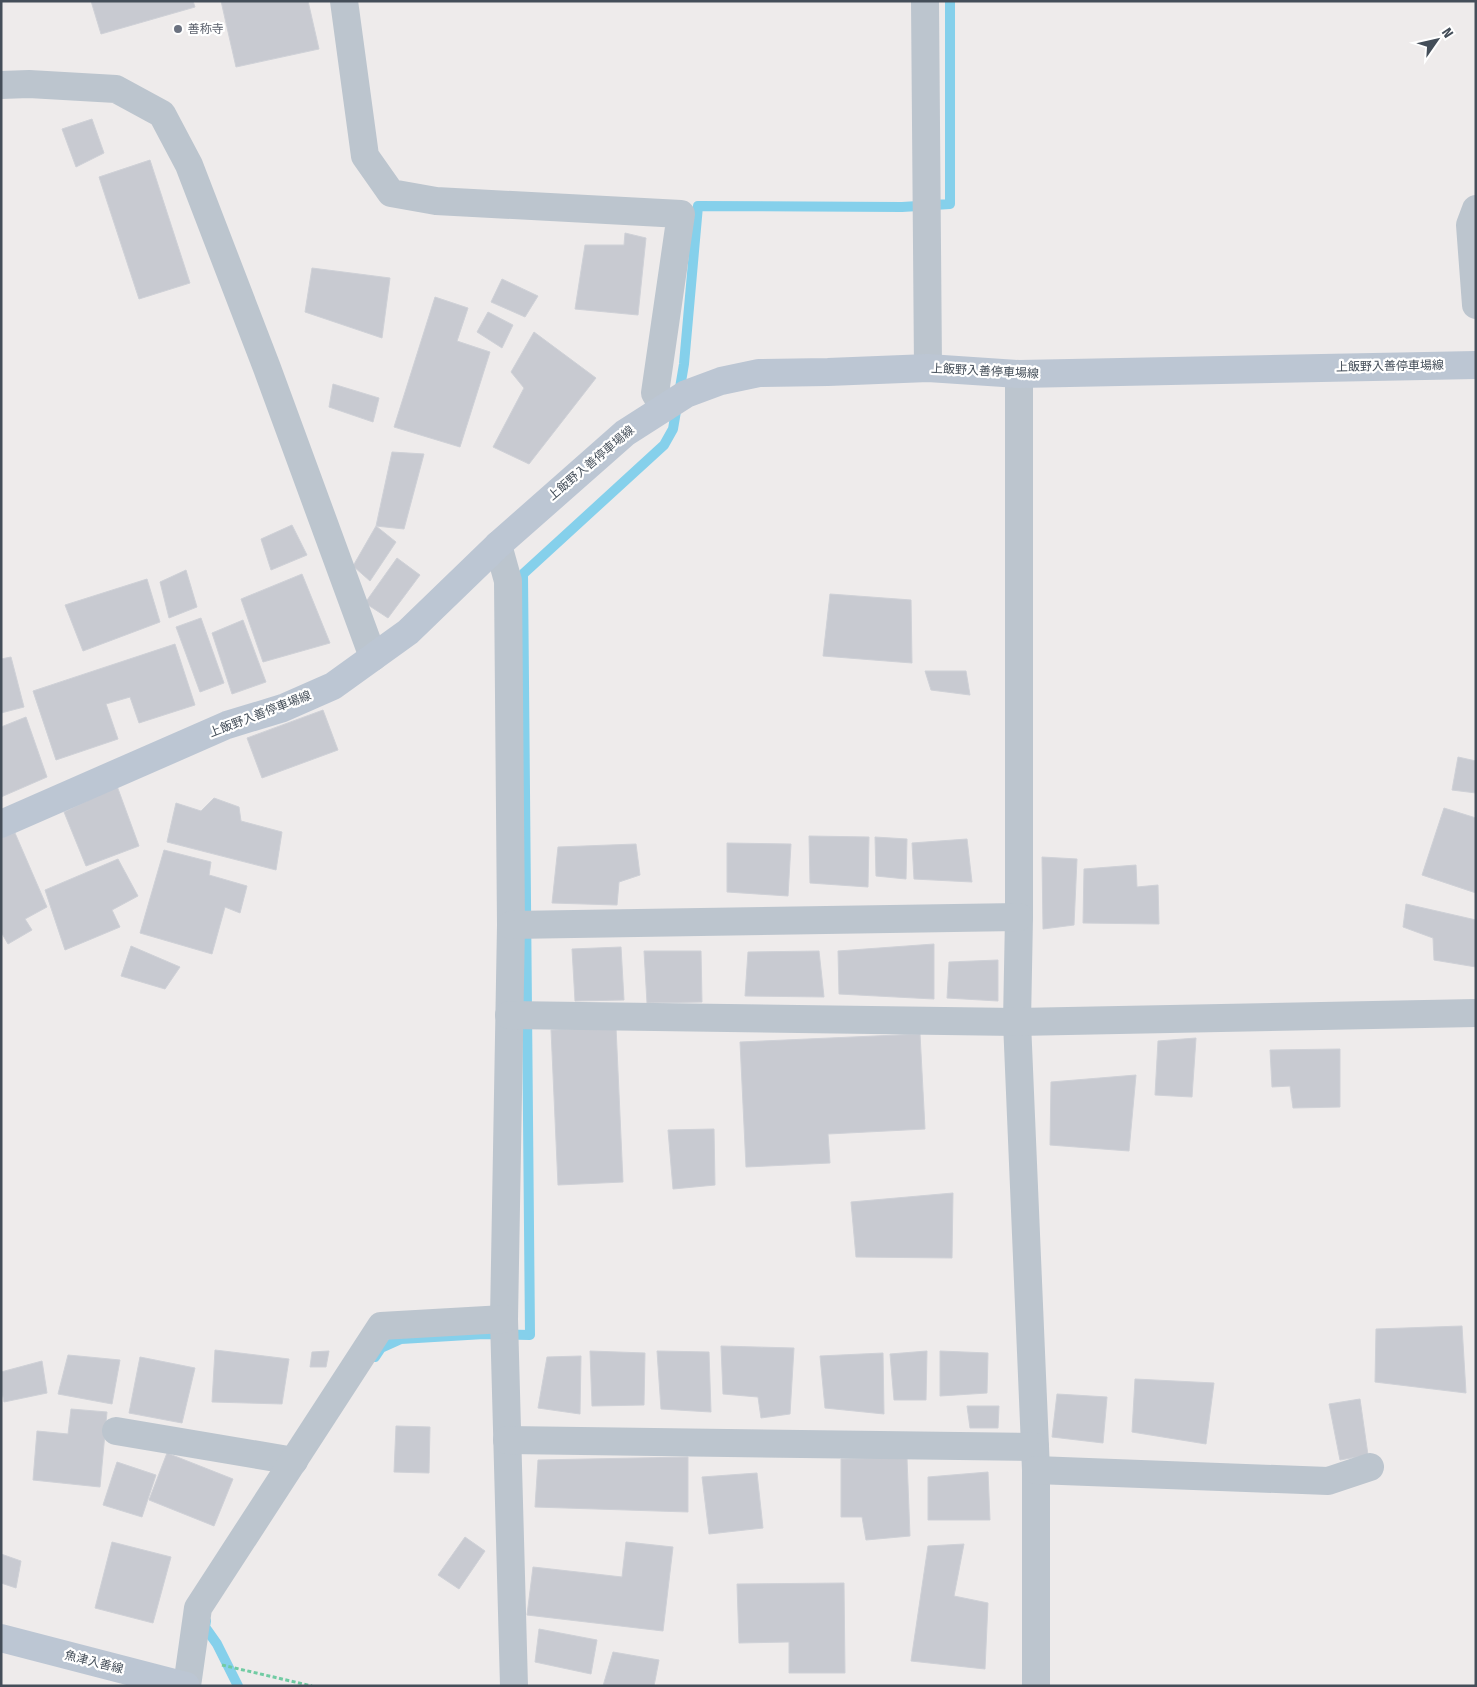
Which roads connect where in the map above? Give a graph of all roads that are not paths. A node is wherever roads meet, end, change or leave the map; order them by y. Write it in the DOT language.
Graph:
graph roads {
  1 [pos="344,1"];
  2 [pos="925,1"];
  3 [pos="1,85"];
  4 [pos="1476,209"];
  5 [pos="1476,305"];
  6 [pos="1476,365"];
  7 [pos="928,368"];
  8 [pos="1019,374"];
  9 [pos="664,408"];
  10 [pos="498,545"];
  11 [pos="373,657"];
  12 [pos="1,824"];
  13 [pos="1019,917"];
  14 [pos="511,925"];
  15 [pos="1476,1014"];
  16 [pos="509,1015"];
  17 [pos="1017,1022"];
  18 [pos="504,1319"];
  19 [pos="116,1431"];
  20 [pos="507,1440"];
  21 [pos="1035,1459"];
  22 [pos="294,1460"];
  23 [pos="1370,1467"];
  24 [pos="1,1638"];
  25 [pos="186,1686"];
  26 [pos="514,1686"];
  27 [pos="1036,1686"];
  1 -- 9 [label="street"];
  2 -- 7 [label="street"];
  3 -- 11 [label="street"];
  4 -- 5 [label="street"];
  6 -- 8 [label="main road, 上飯野入善停車場線"];
  7 -- 8 [label="main road, 上飯野入善停車場線"];
  7 -- 9 [label="main road, 上飯野入善停車場線"];
  8 -- 13 [label="street"];
  9 -- 10 [label="main road, 上飯野入善停車場線"];
  10 -- 11 [label="main road, 上飯野入善停車場線"];
  10 -- 14 [label="street"];
  11 -- 12 [label="main road, 上飯野入善停車場線"];
  13 -- 14 [label="street"];
  13 -- 17 [label="street"];
  14 -- 16 [label="street"];
  15 -- 17 [label="street"];
  16 -- 17 [label="street"];
  16 -- 18 [label="street"];
  17 -- 21 [label="street"];
  18 -- 20 [label="street"];
  18 -- 22 [label="street"];
  19 -- 22 [label="street"];
  20 -- 21 [label="street"];
  20 -- 26 [label="street"];
  21 -- 23 [label="street"];
  21 -- 27 [label="street"];
  22 -- 25 [label="street"];
  24 -- 25 [label="main road, 魚津入善線"];
}
